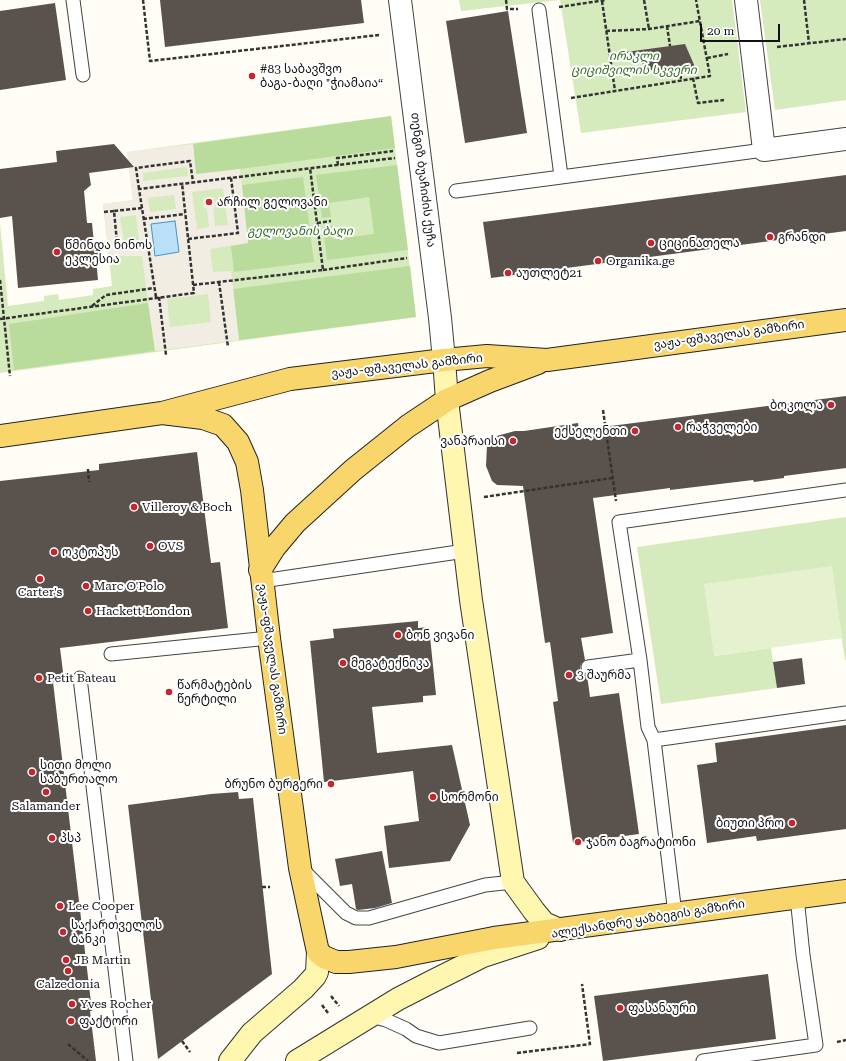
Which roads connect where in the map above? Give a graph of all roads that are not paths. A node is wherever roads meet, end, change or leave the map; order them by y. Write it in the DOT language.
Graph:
graph roads {
  1 [pos="73,0"];
  2 [pos="400,0"];
  3 [pos="746,0"];
  4 [pos="539,10"];
  5 [pos="83,75"];
  6 [pos="846,139"];
  7 [pos="764,150"];
  8 [pos="561,176"];
  9 [pos="456,191"];
  10 [pos="846,320"];
  11 [pos="444,360"];
  12 [pos="547,360"];
  13 [pos="448,400"];
  14 [pos="162,413"];
  15 [pos="0,436"];
  16 [pos="846,490"];
  17 [pos="465,551"];
  18 [pos="261,575"];
  19 [pos="269,638"];
  20 [pos="111,654"];
  21 [pos="640,660"];
  22 [pos="588,667"];
  23 [pos="80,678"];
  24 [pos="846,713"];
  25 [pos="654,740"];
  26 [pos="300,868"];
  27 [pos="514,882"];
  28 [pos="846,891"];
  29 [pos="797,897"];
  30 [pos="675,914"];
  31 [pos="560,930"];
  32 [pos="318,952"];
  33 [pos="371,1016"];
  34 [pos="530,1028"];
  35 [pos="126,1061"];
  36 [pos="230,1061"];
  37 [pos="296,1061"];
  38 [pos="703,1061"];
  1 -- 5 [label="lane"];
  2 -- 11 [label="street, თენგიზ ბუაჩიძის ქუჩა"];
  3 -- 7 [label="street"];
  4 -- 8 [label="lane"];
  6 -- 7 [label="street"];
  7 -- 8 [label="lane"];
  8 -- 9 [label="lane"];
  10 -- 12 [label="main road, ვაჟა-ფშაველას გამზირი"];
  11 -- 12 [label="main road, ვაჟა-ფშაველას გამზირი"];
  11 -- 13 [label="main road"];
  11 -- 14 [label="main road, ვაჟა-ფშაველას გამზირი"];
  12 -- 13 [label="main road"];
  13 -- 17 [label="main road"];
  13 -- 18 [label="main road"];
  14 -- 15 [label="main road, ვაჟა-ფშაველას გამზირი"];
  14 -- 18 [label="main road, ვაჟა-ფშაველას გამზირი"];
  16 -- 21 [label="lane"];
  17 -- 18 [label="lane"];
  17 -- 27 [label="main road"];
  18 -- 19 [label="main road, ვაჟა-ფშაველას გამზირი"];
  19 -- 20 [label="lane"];
  19 -- 26 [label="main road, ვაჟა-ფშაველას გამზირი"];
  21 -- 22 [label="lane"];
  21 -- 25 [label="lane"];
  23 -- 35 [label="lane"];
  24 -- 25 [label="lane"];
  25 -- 30 [label="lane"];
  26 -- 27 [label="lane"];
  26 -- 32 [label="main road, ვაჟა-ფშაველას გამზირი"];
  27 -- 31 [label="main road"];
  28 -- 29 [label="main road, ალექსანდრე ყაზბეგის გამზირი"];
  29 -- 30 [label="main road, ალექსანდრე ყაზბეგის გამზირი"];
  29 -- 38 [label="lane"];
  30 -- 31 [label="main road, ალექსანდრე ყაზბეგის გამზირი"];
  31 -- 32 [label="main road"];
  31 -- 33 [label="main road, ალექსანდრე ყაზბეგის გამზირი"];
  32 -- 36 [label="main road"];
  33 -- 34 [label="lane"];
  33 -- 37 [label="main road, ალექსანდრე ყაზბეგის გამზირი"];
}
